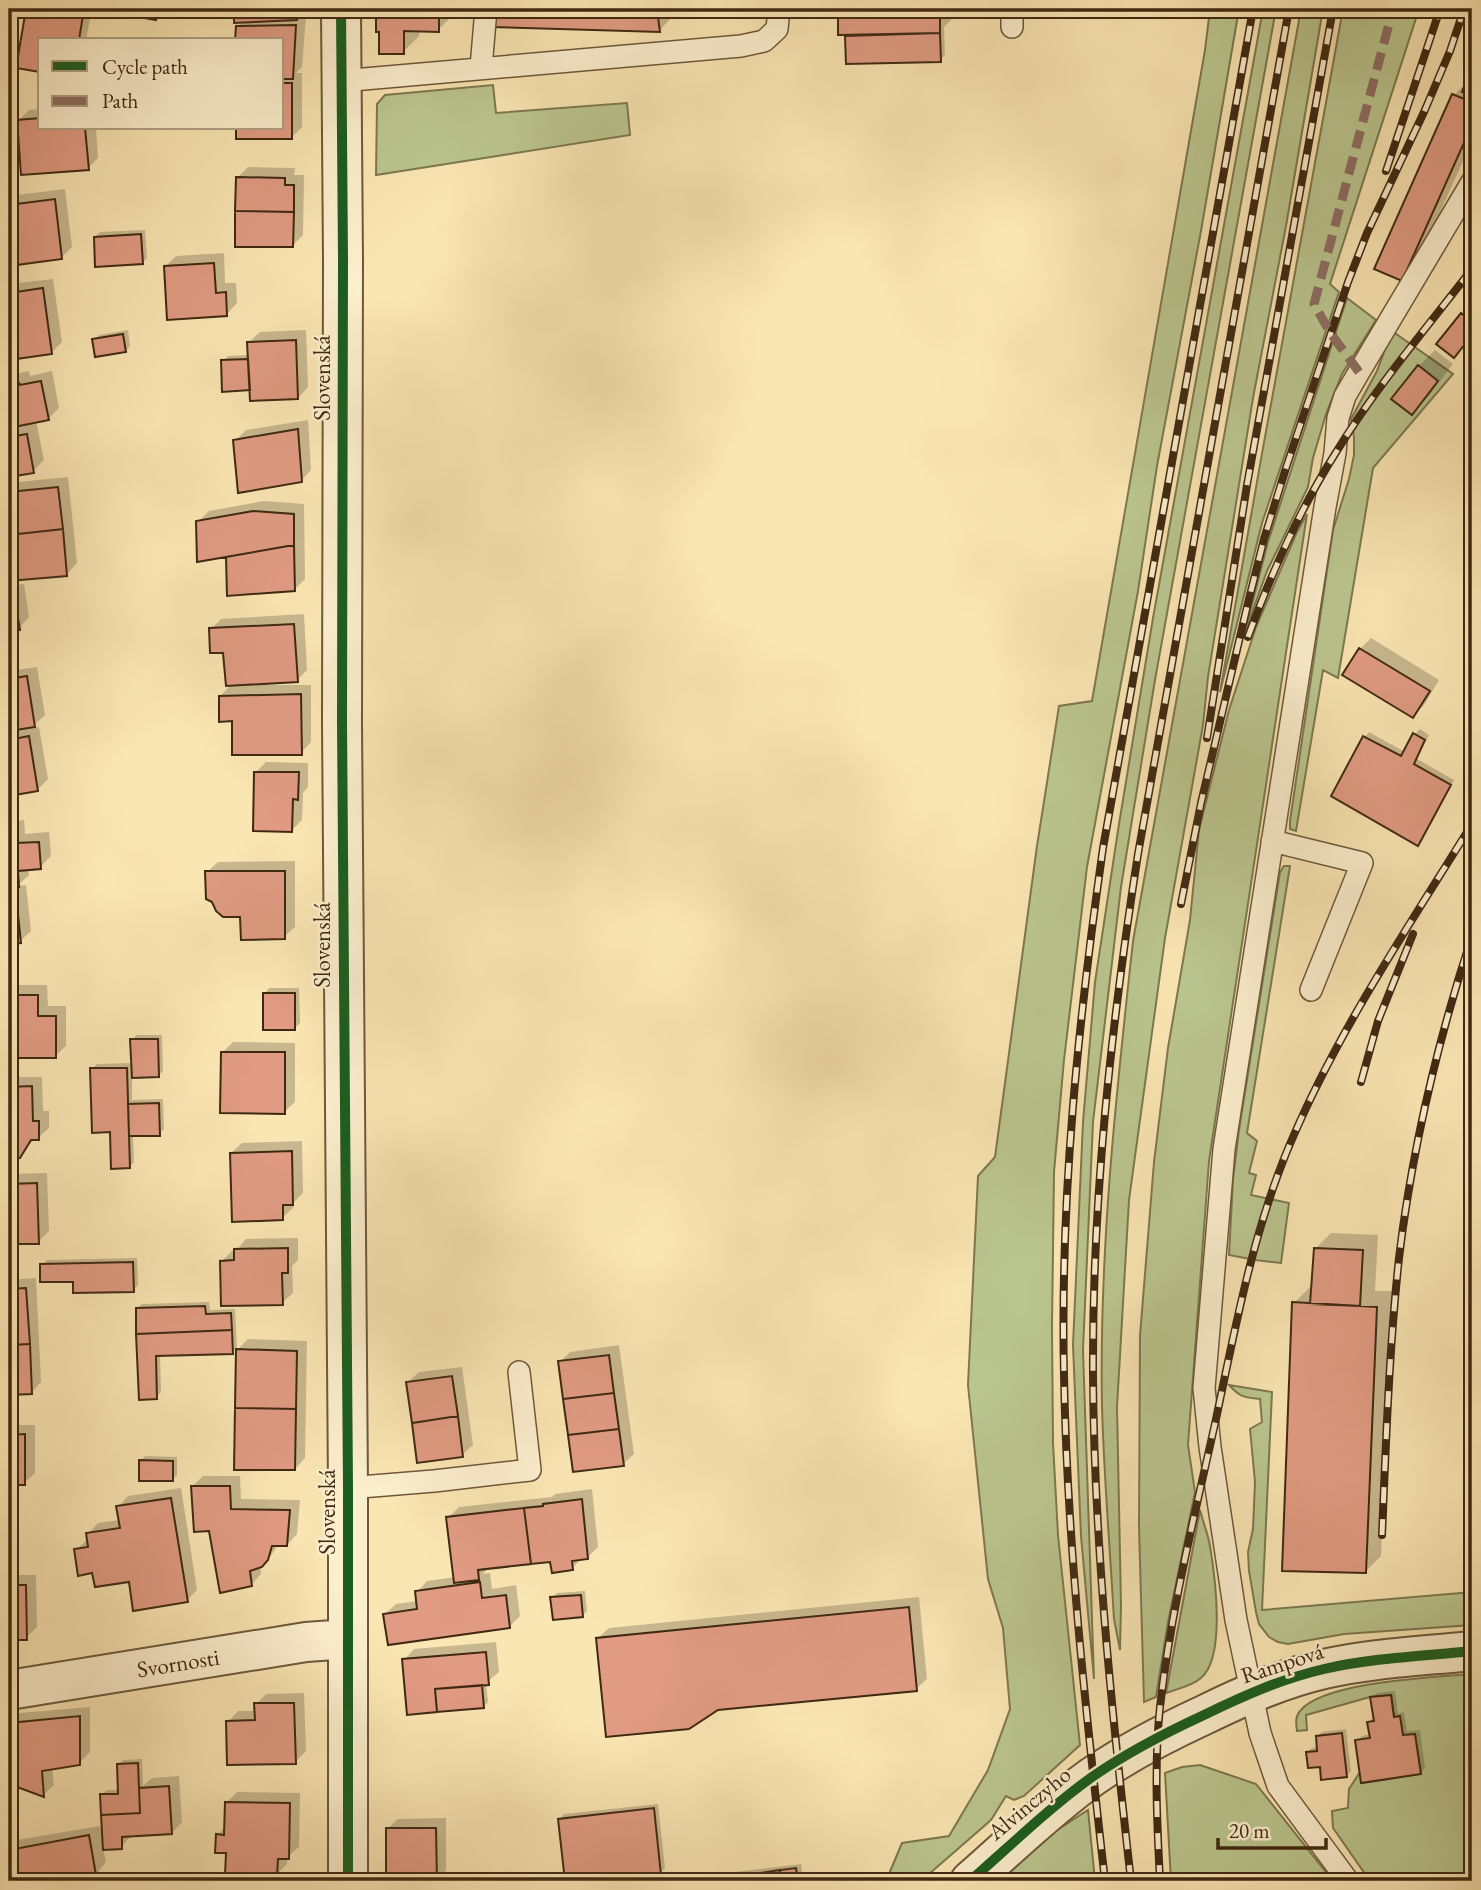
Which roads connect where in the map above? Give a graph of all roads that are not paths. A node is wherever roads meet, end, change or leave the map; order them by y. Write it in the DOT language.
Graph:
graph roads {
  1 [pos="341,9"];
  2 [pos="486,9"];
  3 [pos="779,9"];
  4 [pos="481,68"];
  5 [pos="341,81"];
  6 [pos="1472,182"];
  7 [pos="1272,841"];
  8 [pos="1311,990"];
  9 [pos="519,1373"];
  10 [pos="348,1488"];
  11 [pos="348,1639"];
  12 [pos="1472,1651"];
  13 [pos="9,1690"];
  14 [pos="1251,1692"];
  15 [pos="1118,1761"];
  16 [pos="348,1881"];
  17 [pos="970,1881"];
  18 [pos="1348,1881"];
  1 -- 5 [label="street, Slovenská"];
  2 -- 4 [label="lane"];
  3 -- 4 [label="lane"];
  4 -- 5 [label="lane"];
  5 -- 10 [label="street, Slovenská"];
  6 -- 7 [label="lane"];
  7 -- 8 [label="lane"];
  7 -- 14 [label="lane"];
  9 -- 10 [label="lane"];
  10 -- 11 [label="street, Slovenská"];
  11 -- 13 [label="street, Svornosti"];
  11 -- 16 [label="street, Slovenská"];
  12 -- 14 [label="street, Rampová"];
  14 -- 15 [label="street, Rampová"];
  14 -- 18 [label="lane"];
  15 -- 17 [label="street, Alvinczyho"];
}
